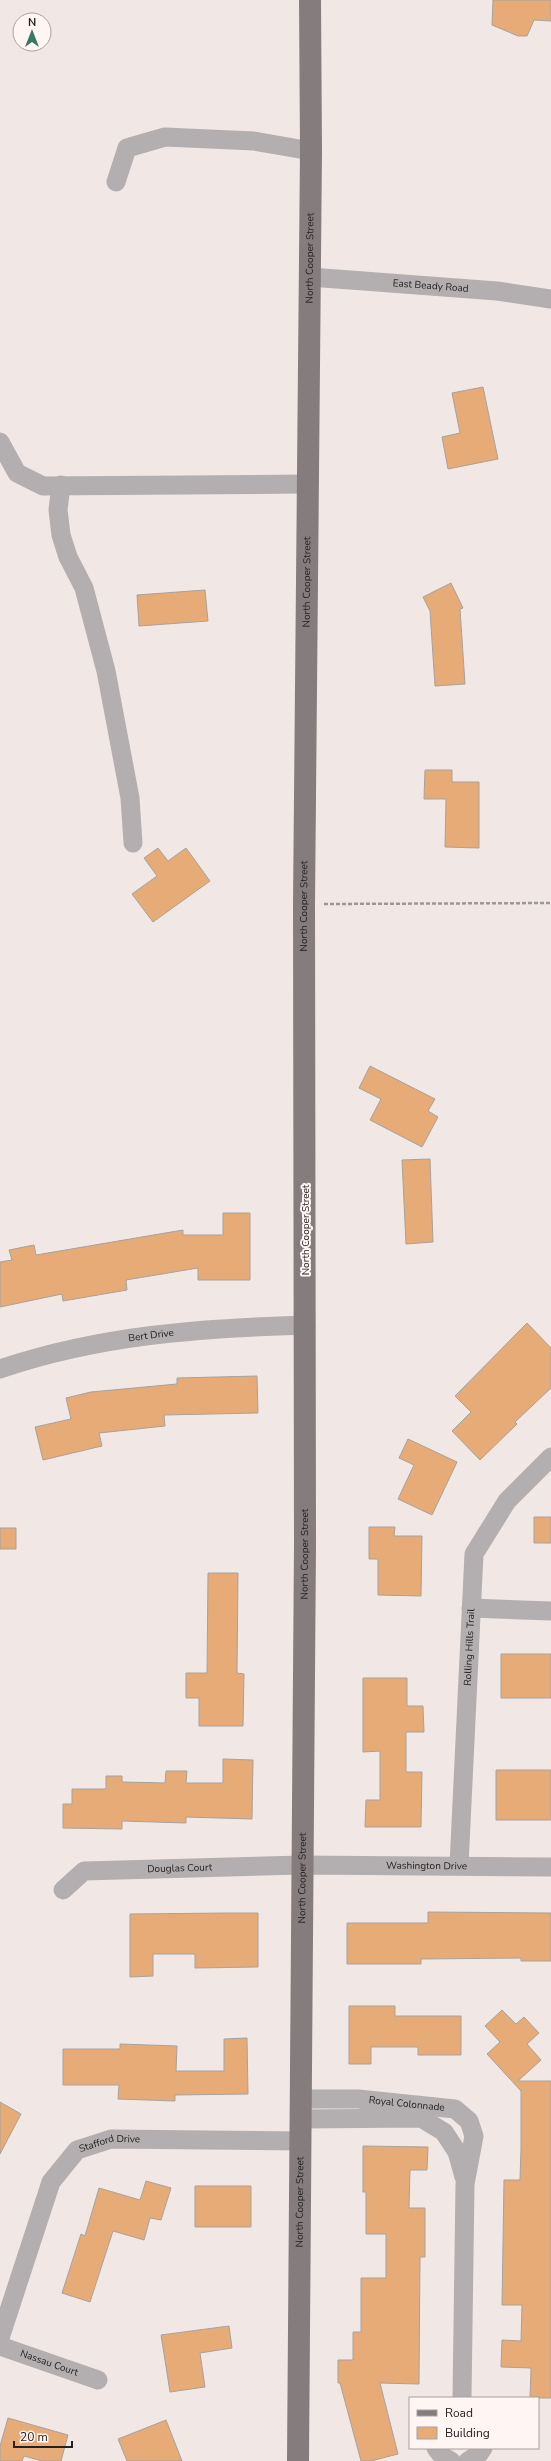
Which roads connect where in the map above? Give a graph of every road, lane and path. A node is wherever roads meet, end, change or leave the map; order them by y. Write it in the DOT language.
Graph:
graph roads {
  1 [pos="310,0"];
  2 [pos="311,151"];
  3 [pos="116,182"];
  4 [pos="310,277"];
  5 [pos="551,299"];
  6 [pos="0,442"];
  7 [pos="9,470"];
  8 [pos="308,484"];
  9 [pos="61,485"];
  10 [pos="133,843"];
  11 [pos="551,903"];
  12 [pos="304,904"];
  13 [pos="306,1325"];
  14 [pos="0,1369"];
  15 [pos="551,1457"];
  16 [pos="471,1608"];
  17 [pos="551,1611"];
  18 [pos="303,1865"];
  19 [pos="459,1865"];
  20 [pos="551,1867"];
  21 [pos="63,1890"];
  22 [pos="301,2109"];
  23 [pos="421,2112"];
  24 [pos="301,2141"];
  25 [pos="466,2184"];
  26 [pos="0,2338"];
  27 [pos="0,2346"];
  28 [pos="98,2380"];
  29 [pos="462,2397"];
  30 [pos="437,2449"];
  31 [pos="482,2449"];
  32 [pos="298,2461"];
  33 [pos="451,2461"];
  34 [pos="468,2461"];
  1 -- 2 [label="main road, North Cooper Street"];
  2 -- 3 [label="street"];
  2 -- 4 [label="main road, North Cooper Street"];
  4 -- 5 [label="street, East Beady Road"];
  4 -- 8 [label="main road, North Cooper Street"];
  6 -- 7 [label="street"];
  7 -- 9 [label="street"];
  8 -- 9 [label="street"];
  8 -- 12 [label="main road, North Cooper Street"];
  9 -- 10 [label="street"];
  11 -- 12 [label="path"];
  12 -- 13 [label="main road, North Cooper Street"];
  13 -- 14 [label="street, Bert Drive"];
  13 -- 18 [label="main road, North Cooper Street"];
  15 -- 16 [label="street, Rolling Hills Trail"];
  16 -- 17 [label="street"];
  16 -- 19 [label="street, Rolling Hills Trail"];
  18 -- 19 [label="street, Washington Drive"];
  18 -- 21 [label="street, Douglas Court"];
  18 -- 22 [label="main road, North Cooper Street"];
  19 -- 20 [label="street, Washington Drive"];
  22 -- 23 [label="street, Royal Colonnade"];
  22 -- 24 [label="main road, North Cooper Street"];
  23 -- 25 [label="street, Royal Colonnade"];
  23 -- 25 [label="street, Royal Colonnade"];
  24 -- 26 [label="street, Stafford Drive"];
  24 -- 32 [label="main road, North Cooper Street"];
  25 -- 29 [label="street, Royal Colonnade"];
  27 -- 28 [label="street, Nassau Court"];
  30 -- 33 [label="street"];
  31 -- 34 [label="street"];
}
